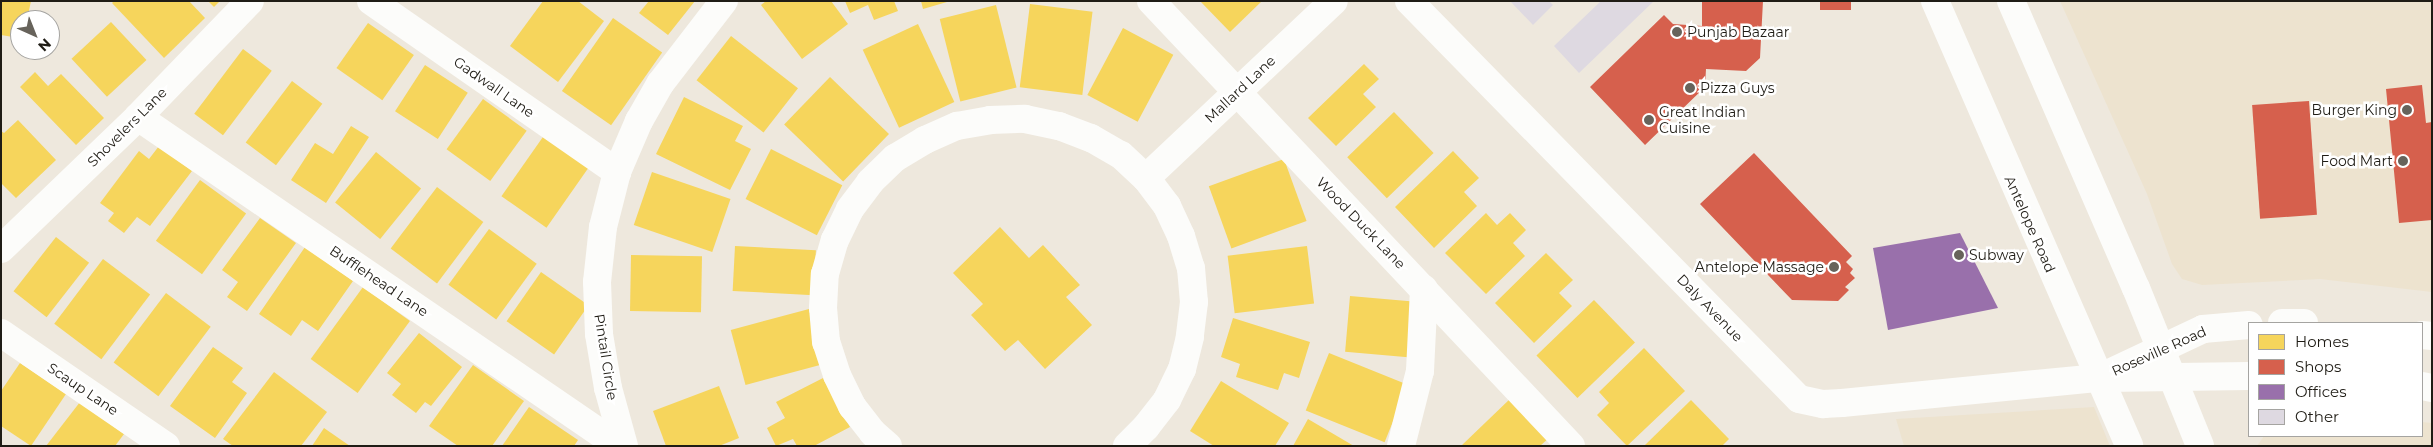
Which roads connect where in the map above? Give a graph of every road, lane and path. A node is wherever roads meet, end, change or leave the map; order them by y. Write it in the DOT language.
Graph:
graph roads {
  1 [pos="250,1"];
  2 [pos="372,1"];
  3 [pos="724,1"];
  4 [pos="1151,1"];
  5 [pos="1334,1"];
  6 [pos="1410,1"];
  7 [pos="1935,1"];
  8 [pos="2011,1"];
  9 [pos="1236,92"];
  10 [pos="138,117"];
  11 [pos="617,172"];
  12 [pos="1146,178"];
  13 [pos="1,249"];
  14 [pos="1424,289"];
  15 [pos="2248,325"];
  16 [pos="1,333"];
  17 [pos="2160,349"];
  18 [pos="2248,376"];
  19 [pos="2099,378"];
  20 [pos="2172,378"];
  21 [pos="874,442"];
  22 [pos="166,446"];
  23 [pos="619,446"];
  24 [pos="624,446"];
  25 [pos="1127,446"];
  26 [pos="1401,446"];
  27 [pos="1571,446"];
  28 [pos="2129,446"];
  29 [pos="2200,446"];
  1 -- 10 [label="street, Shovelers Lane"];
  2 -- 11 [label="street, Gadwall Lane"];
  3 -- 11 [label="street, Pintail Circle"];
  4 -- 9 [label="street, Wood Duck Lane"];
  5 -- 9 [label="street, Mallard Lane"];
  6 -- 19 [label="street, Daly Avenue"];
  7 -- 19 [label="street, Antelope Road"];
  8 -- 17 [label="street"];
  9 -- 12 [label="street, Mallard Lane"];
  9 -- 14 [label="street, Wood Duck Lane"];
  10 -- 13 [label="street, Shovelers Lane"];
  10 -- 23 [label="street, Bufflehead Lane"];
  11 -- 24 [label="street, Pintail Circle"];
  12 -- 21 [label="street"];
  12 -- 25 [label="street"];
  14 -- 26 [label="street"];
  14 -- 27 [label="street, Wood Duck Lane"];
  15 -- 17 [label="street, Roseville Road"];
  16 -- 22 [label="street, Scaup Lane"];
  17 -- 19 [label="street, Roseville Road"];
  17 -- 20 [label="street"];
  18 -- 20 [label="street, Roseville Road"];
  19 -- 20 [label="street, Roseville Road"];
  19 -- 28 [label="street, Antelope Road"];
  20 -- 29 [label="street"];
}
